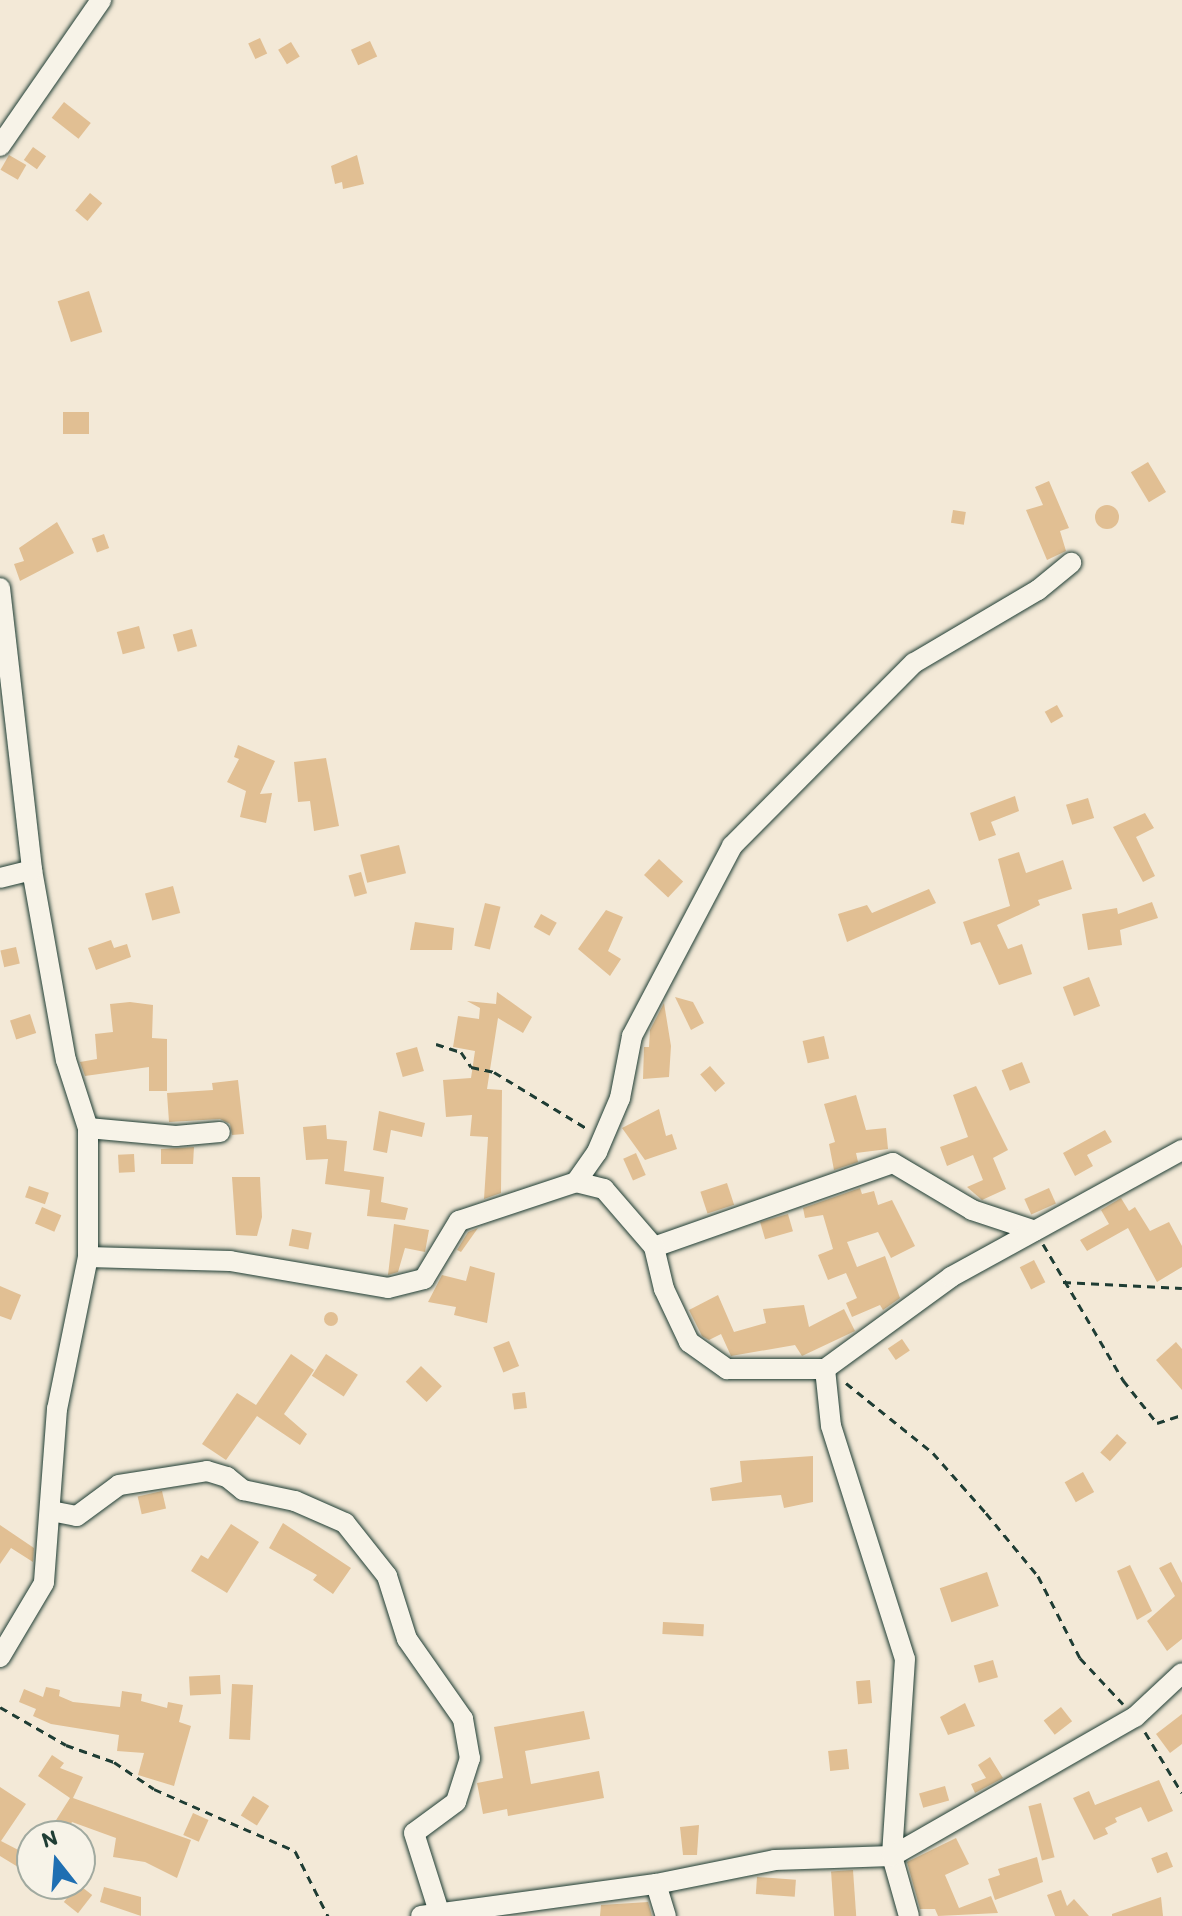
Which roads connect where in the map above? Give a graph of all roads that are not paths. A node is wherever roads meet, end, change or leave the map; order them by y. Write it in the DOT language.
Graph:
graph roads {
  1 [pos="101,0"];
  2 [pos="0,146"];
  3 [pos="1071,563"];
  4 [pos="0,588"];
  5 [pos="32,870"];
  6 [pos="0,878"];
  7 [pos="88,1128"];
  8 [pos="220,1132"];
  9 [pos="1182,1150"];
  10 [pos="576,1182"];
  11 [pos="1035,1231"];
  12 [pos="654,1247"];
  13 [pos="88,1257"];
  14 [pos="825,1369"];
  15 [pos="51,1511"];
  16 [pos="0,1657"];
  17 [pos="1182,1673"];
  18 [pos="892,1856"];
  19 [pos="656,1884"];
  20 [pos="430,1914"];
  21 [pos="666,1916"];
  22 [pos="909,1916"];
  1 -- 2 [label="street"];
  3 -- 10 [label="street"];
  4 -- 5 [label="street"];
  5 -- 6 [label="street"];
  5 -- 7 [label="street"];
  7 -- 8 [label="street"];
  7 -- 13 [label="street"];
  9 -- 11 [label="street"];
  10 -- 12 [label="street"];
  10 -- 13 [label="street"];
  11 -- 12 [label="street"];
  11 -- 14 [label="street"];
  12 -- 14 [label="street"];
  13 -- 15 [label="street"];
  14 -- 18 [label="street"];
  15 -- 16 [label="street"];
  15 -- 20 [label="street"];
  17 -- 18 [label="street"];
  18 -- 19 [label="street"];
  18 -- 22 [label="street"];
  19 -- 20 [label="street"];
  19 -- 21 [label="street"];
}
